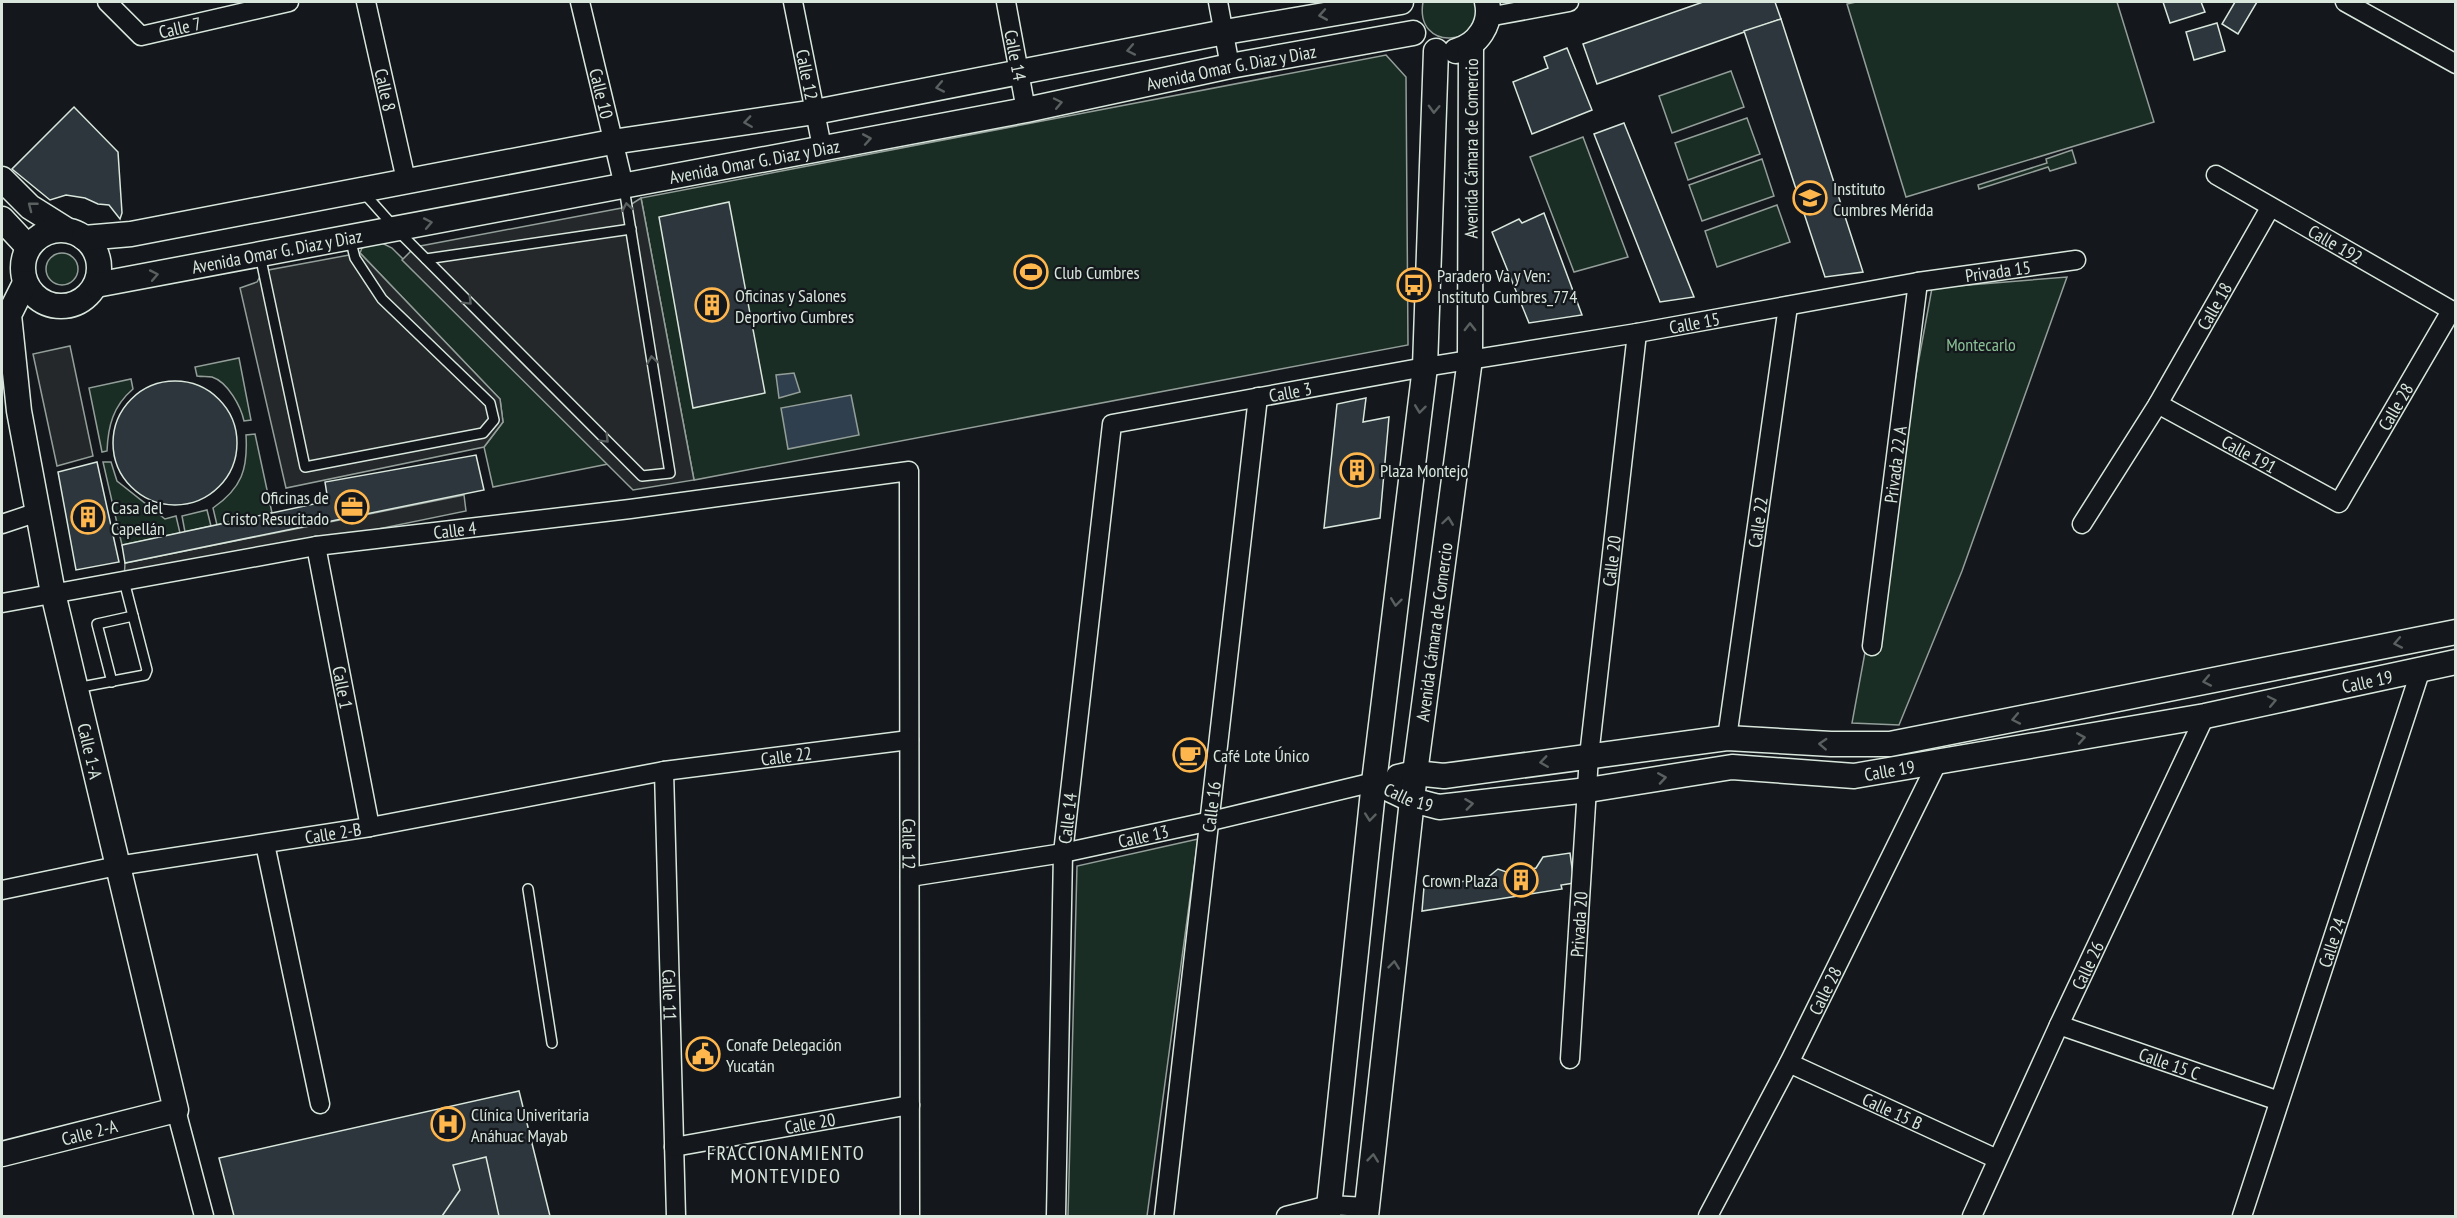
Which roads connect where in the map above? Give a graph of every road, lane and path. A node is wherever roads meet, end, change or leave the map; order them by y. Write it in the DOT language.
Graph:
graph roads {
  1 [pos="107,2"];
  2 [pos="289,2"];
  3 [pos="366,2"];
  4 [pos="580,2"];
  5 [pos="793,2"];
  6 [pos="1006,2"];
  7 [pos="1218,2"];
  8 [pos="1401,2"];
  9 [pos="1407,2"];
  10 [pos="1569,2"];
  11 [pos="2345,2"];
  12 [pos="1487,9"];
  13 [pos="1225,32"];
  14 [pos="1413,33"];
  15 [pos="1471,45"];
  16 [pos="1436,51"];
  17 [pos="2456,64"];
  18 [pos="1230,66"];
  19 [pos="1019,71"];
  20 [pos="1026,110"];
  21 [pos="815,112"];
  22 [pos="612,142"];
  23 [pos="822,147"];
  24 [pos="2216,175"];
  25 [pos="2,179"];
  26 [pos="406,180"];
  27 [pos="624,186"];
  28 [pos="361,191"];
  29 [pos="2270,208"];
  30 [pos="2,219"];
  31 [pos="396,229"];
  32 [pos="631,229"];
  33 [pos="75,234"];
  34 [pos="28,247"];
  35 [pos="352,248"];
  36 [pos="260,255"];
  37 [pos="426,259"];
  38 [pos="2076,260"];
  39 [pos="1918,282"];
  40 [pos="25,284"];
  41 [pos="96,285"];
  42 [pos="1788,306"];
  43 [pos="2453,312"];
  44 [pos="1637,333"];
  45 [pos="1470,360"];
  46 [pos="1425,367"];
  47 [pos="1258,397"];
  48 [pos="2158,404"];
  49 [pos="1112,424"];
  50 [pos="909,471"];
  51 [pos="2339,503"];
  52 [pos="38,512"];
  53 [pos="2,524"];
  54 [pos="2082,525"];
  55 [pos="316,546"];
  56 [pos="124,581"];
  57 [pos="52,593"];
  58 [pos="2,603"];
  59 [pos="133,616"];
  60 [pos="2456,632"];
  61 [pos="1872,646"];
  62 [pos="2324,658"];
  63 [pos="2456,662"];
  64 [pos="2421,669"];
  65 [pos="112,682"];
  66 [pos="75,688"];
  67 [pos="2330,689"];
  68 [pos="2205,716"];
  69 [pos="1727,738"];
  70 [pos="909,740"];
  71 [pos="1589,756"];
  72 [pos="1937,763"];
  73 [pos="664,771"];
  74 [pos="1415,773"];
  75 [pos="1374,782"];
  76 [pos="1588,790"];
  77 [pos="1412,800"];
  78 [pos="1211,821"];
  79 [pos="370,827"];
  80 [pos="265,844"];
  81 [pos="1063,853"];
  82 [pos="117,866"];
  83 [pos="910,877"];
  84 [pos="528,889"];
  85 [pos="2,890"];
  86 [pos="2059,1025"];
  87 [pos="552,1043"];
  88 [pos="1570,1059"];
  89 [pos="1789,1063"];
  90 [pos="2279,1101"];
  91 [pos="320,1104"];
  92 [pos="910,1105"];
  93 [pos="176,1110"];
  94 [pos="674,1147"];
  95 [pos="2,1155"];
  96 [pos="1997,1159"];
  97 [pos="1329,1211"];
  98 [pos="1367,1212"];
  99 [pos="204,1216"];
  100 [pos="676,1216"];
  101 [pos="910,1216"];
  102 [pos="1056,1216"];
  103 [pos="1164,1216"];
  104 [pos="1286,1216"];
  105 [pos="1708,1216"];
  106 [pos="1972,1216"];
  107 [pos="2242,1216"];
  1 -- 2 [label="street, Calle 7"];
  3 -- 26 [label="street, Calle 8"];
  4 -- 22 [label="street, Calle 10"];
  5 -- 21 [label="street, Calle 12"];
  6 -- 19 [label="street, Calle 14"];
  7 -- 13 [label="street"];
  8 -- 13 [label="street, Avenida Omar G. Diaz y Diaz, one-way"];
  9 -- 14 [label="street"];
  10 -- 12 [label="street"];
  11 -- 17 [label="street"];
  12 -- 15 [label="street"];
  13 -- 18 [label="street"];
  13 -- 19 [label="street, Avenida Omar G. Diaz y Diaz, one-way"];
  14 -- 16 [label="street"];
  14 -- 18 [label="street, Avenida Omar G. Diaz y Diaz"];
  15 -- 16 [label="street"];
  45 -- 15 [label="street, Avenida Cámara de Comercio, one-way"];
  16 -- 46 [label="street, Avenida Cámara de Comercio, one-way"];
  20 -- 18 [label="street, Avenida Omar G. Diaz y Diaz, one-way"];
  19 -- 20 [label="street, Calle 14"];
  19 -- 21 [label="street, Avenida Omar G. Diaz y Diaz, one-way"];
  23 -- 20 [label="street, Avenida Omar G. Diaz y Diaz, one-way"];
  21 -- 22 [label="street, Avenida Omar G. Diaz y Diaz, one-way"];
  21 -- 23 [label="street, Calle 12"];
  22 -- 26 [label="street, Avenida Omar G. Diaz y Diaz"];
  22 -- 27 [label="street, Calle 10"];
  23 -- 27 [label="street, Avenida Omar G. Diaz y Diaz"];
  24 -- 29 [label="street, Calle 192"];
  33 -- 25 [label="street, one-way"];
  26 -- 28 [label="street, Avenida Omar G. Diaz y Diaz"];
  31 -- 27 [label="street, Avenida Omar G. Diaz y Diaz, one-way"];
  32 -- 27 [label="lane, one-way"];
  28 -- 31 [label="lane"];
  28 -- 33 [label="street, Avenida Omar G. Diaz y Diaz"];
  29 -- 43 [label="street, Calle 192"];
  29 -- 48 [label="street, Calle 18"];
  30 -- 34 [label="street"];
  31 -- 35 [label="street, Avenida Omar G. Diaz y Diaz"];
  31 -- 37 [label="lane"];
  32 -- 37 [label="lane"];
  37 -- 32 [label="lane, one-way"];
  33 -- 34 [label="street"];
  33 -- 41 [label="street"];
  34 -- 40 [label="street"];
  35 -- 36 [label="street, Avenida Omar G. Diaz y Diaz"];
  35 -- 36 [label="lane"];
  41 -- 36 [label="street, Avenida Omar G. Diaz y Diaz, one-way"];
  38 -- 39 [label="street, Privada 15"];
  39 -- 42 [label="street, Calle 15"];
  39 -- 61 [label="street, Privada 22 A"];
  40 -- 41 [label="street"];
  40 -- 52 [label="street, Calle 1-A"];
  42 -- 44 [label="street, Calle 15"];
  42 -- 69 [label="street, Calle 22"];
  43 -- 51 [label="street, Calle 28"];
  44 -- 45 [label="street, Calle 15"];
  44 -- 71 [label="street, Calle 20"];
  45 -- 46 [label="street, Calle 3"];
  74 -- 45 [label="street, Avenida Cámara de Comercio, one-way"];
  46 -- 47 [label="street, Calle 3"];
  46 -- 75 [label="street, Avenida Cámara de Comercio, one-way"];
  47 -- 49 [label="street, Calle 3"];
  47 -- 78 [label="street, Calle 16"];
  48 -- 51 [label="street, Calle 191"];
  48 -- 54 [label="street"];
  49 -- 81 [label="street, Calle 14"];
  50 -- 55 [label="street, Calle 4"];
  50 -- 70 [label="street, Calle 12"];
  52 -- 53 [label="street"];
  52 -- 57 [label="street, Calle 1-A"];
  55 -- 56 [label="street, Calle 4"];
  55 -- 79 [label="street, Calle 1"];
  56 -- 57 [label="street, Calle 4"];
  56 -- 59 [label="lane"];
  57 -- 58 [label="street, Calle 4"];
  57 -- 66 [label="street, Calle 1-A"];
  59 -- 65 [label="lane"];
  59 -- 65 [label="lane"];
  60 -- 62 [label="street, Calle 19, one-way"];
  62 -- 67 [label="street"];
  62 -- 69 [label="street, Calle 19, one-way"];
  63 -- 64 [label="street, Calle 19"];
  64 -- 67 [label="street, Calle 19"];
  64 -- 90 [label="street, Calle 24"];
  65 -- 66 [label="lane"];
  66 -- 82 [label="street, Calle 1-A"];
  68 -- 67 [label="street, Calle 19, one-way"];
  72 -- 68 [label="street, Calle 19, one-way"];
  68 -- 86 [label="street, Calle 26"];
  69 -- 71 [label="street, Calle 19"];
  70 -- 73 [label="street, Calle 22"];
  70 -- 83 [label="street, Calle 12"];
  71 -- 74 [label="street, Calle 19, one-way"];
  71 -- 76 [label="street, Calle 20"];
  76 -- 72 [label="street, Calle 19, one-way"];
  72 -- 89 [label="street, Calle 28"];
  73 -- 79 [label="street, Calle 2-B"];
  73 -- 94 [label="street, Calle 11"];
  74 -- 75 [label="street, Calle 19"];
  74 -- 77 [label="street, Avenida Cámara de Comercio"];
  75 -- 77 [label="street, Calle 19"];
  75 -- 78 [label="street, Calle 13"];
  75 -- 97 [label="street, Avenida Cámara de Comercio, one-way"];
  77 -- 76 [label="street, Calle 19, one-way"];
  76 -- 88 [label="street, Privada 20"];
  98 -- 77 [label="street, Avenida Cámara de Comercio, one-way"];
  78 -- 81 [label="street, Calle 13"];
  78 -- 103 [label="street, Calle 16"];
  79 -- 80 [label="street, Calle 2-B"];
  80 -- 82 [label="street, Calle 2-B"];
  80 -- 91 [label="street"];
  81 -- 83 [label="street, Calle 13"];
  81 -- 102 [label="street, Calle 14"];
  82 -- 85 [label="street, Calle 2-B"];
  82 -- 93 [label="street, Calle 1-A"];
  83 -- 92 [label="street, Calle 12"];
  84 -- 87 [label="lane"];
  86 -- 90 [label="street, Calle 15 C"];
  86 -- 96 [label="street, Calle 26"];
  89 -- 96 [label="street, Calle 15 B"];
  89 -- 105 [label="street, Calle 28"];
  90 -- 107 [label="street, Calle 24"];
  92 -- 94 [label="street, Calle 20"];
  92 -- 101 [label="street, Calle 12"];
  93 -- 95 [label="street, Calle 2-A"];
  93 -- 99 [label="street, Calle 1-A"];
  94 -- 100 [label="street, Calle 11"];
  96 -- 106 [label="street, Calle 26"];
  97 -- 98 [label="street"];
  97 -- 104 [label="street"];
}
